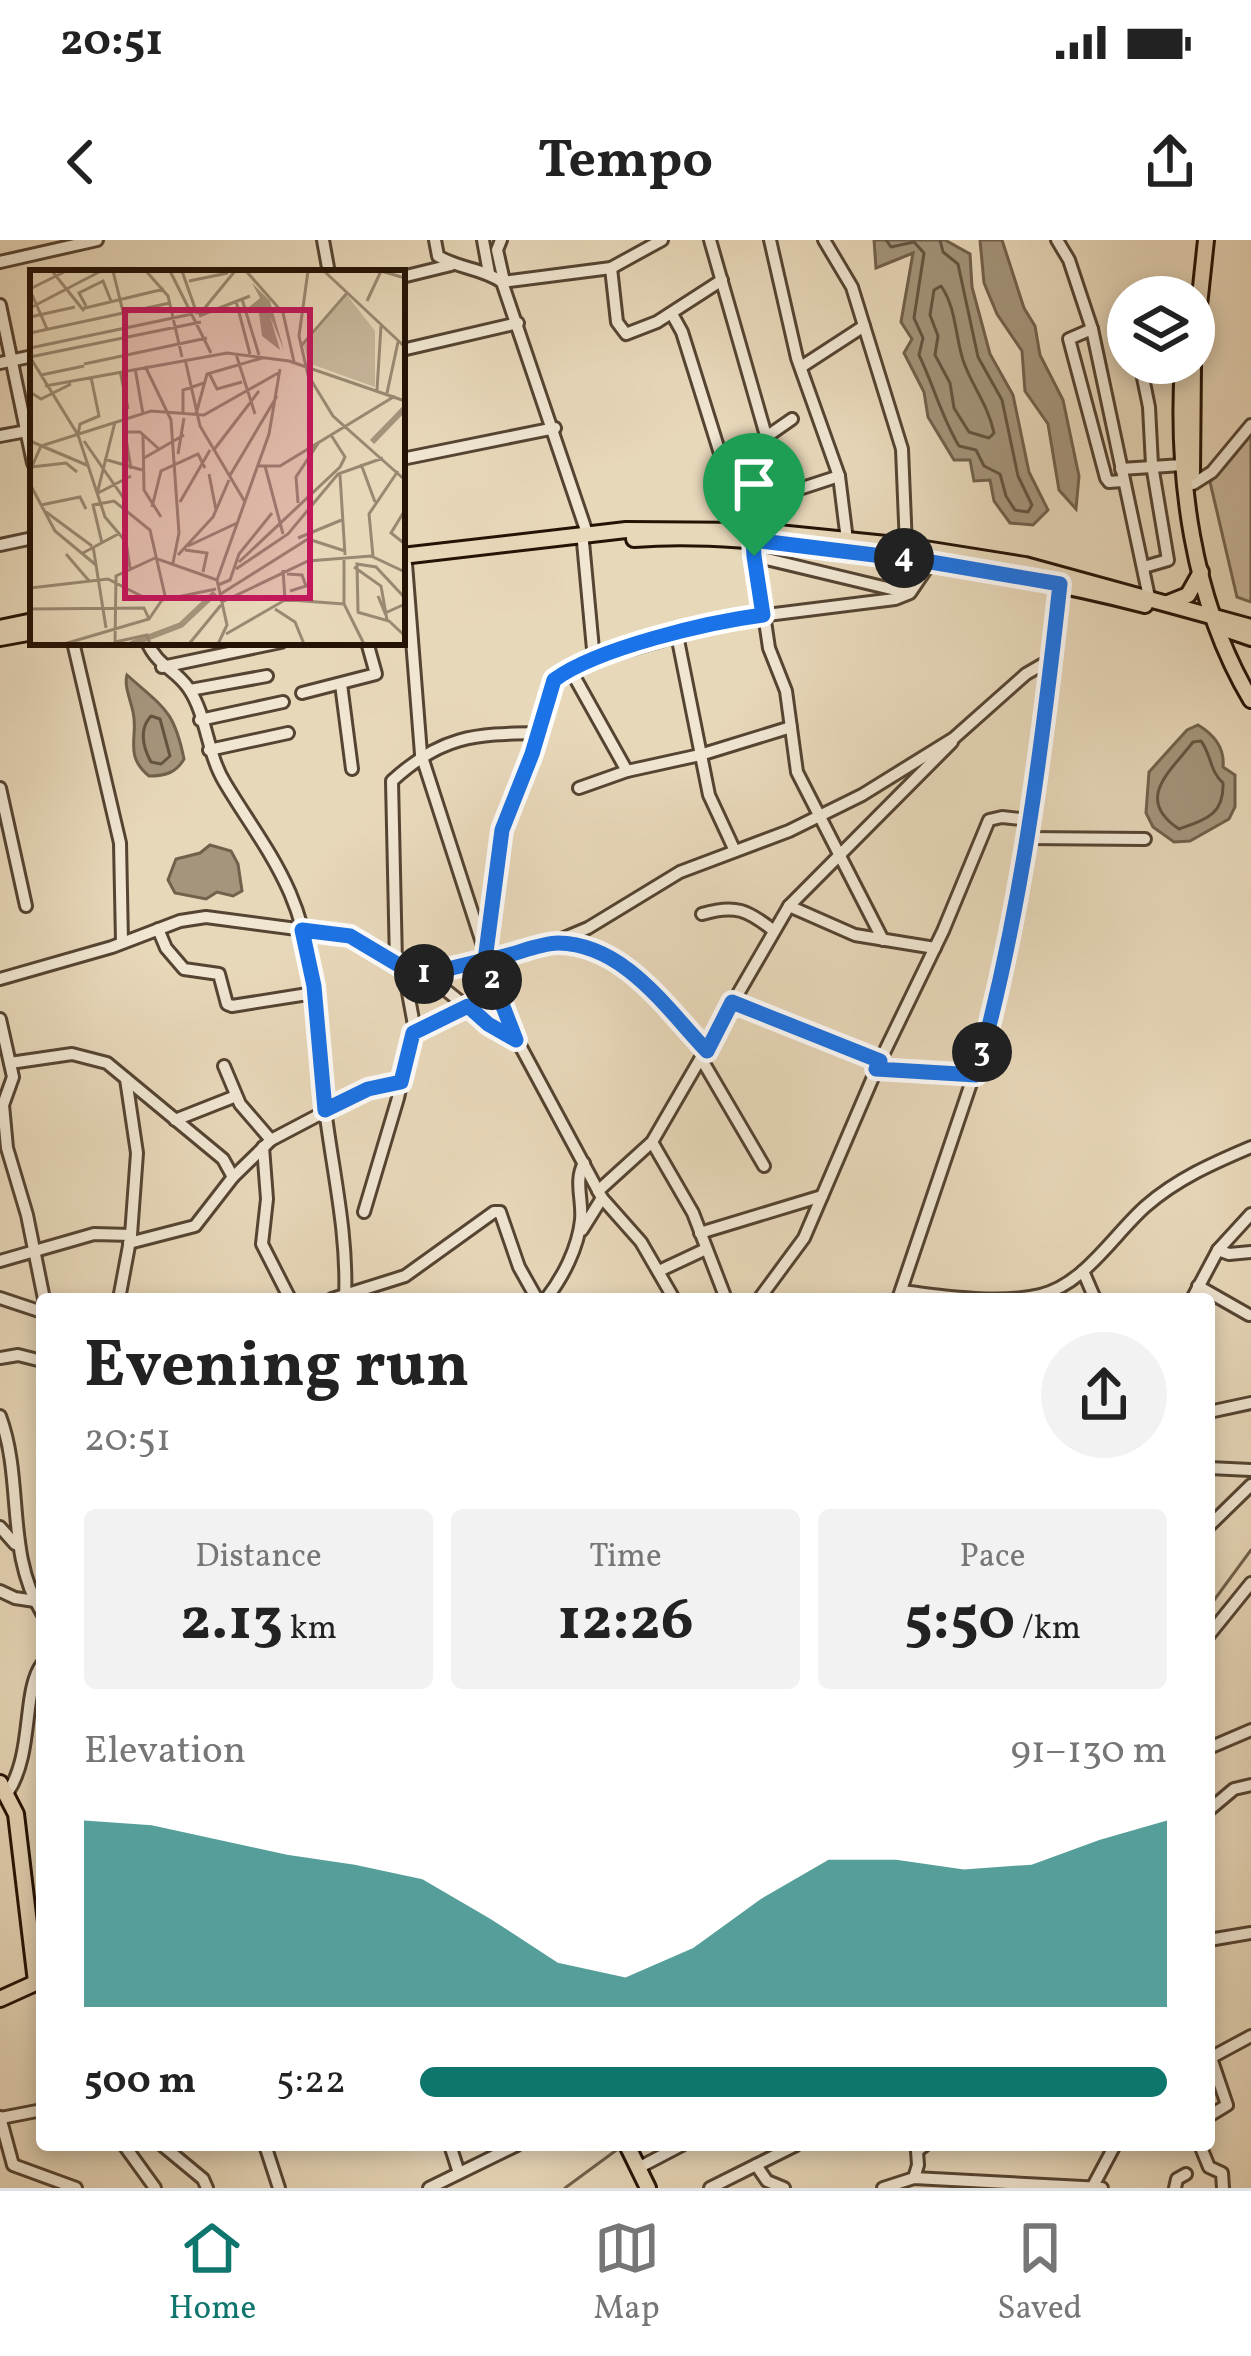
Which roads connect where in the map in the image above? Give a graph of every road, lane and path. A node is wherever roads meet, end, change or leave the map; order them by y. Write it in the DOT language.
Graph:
graph roads {
  1 [pos="97,240"];
  2 [pos="323,240"];
  3 [pos="434,240"];
  4 [pos="483,240"];
  5 [pos="501,240"];
  6 [pos="662,240"];
  7 [pos="710,240"];
  8 [pos="770,240"];
  9 [pos="824,240"];
  10 [pos="1058,240"];
  11 [pos="1197,240"];
  12 [pos="1206,240"];
  13 [pos="0,262"];
  14 [pos="453,264"];
  15 [pos="611,268"];
  16 [pos="328,270"];
  17 [pos="489,273"];
  18 [pos="405,276"];
  19 [pos="1192,276"];
  20 [pos="1202,276"];
  21 [pos="722,280"];
  22 [pos="503,282"];
  23 [pos="0,305"];
  24 [pos="672,314"];
  25 [pos="518,323"];
  26 [pos="864,326"];
  27 [pos="1092,329"];
  28 [pos="405,349"];
  29 [pos="6,362"];
  30 [pos="801,367"];
  31 [pos="1144,384"];
  32 [pos="1183,384"];
  33 [pos="1193,384"];
  34 [pos="792,419"];
  35 [pos="1251,425"];
  36 [pos="555,428"];
  37 [pos="29,430"];
  38 [pos="0,436"];
  39 [pos="767,439"];
  40 [pos="405,458"];
  41 [pos="726,465"];
  42 [pos="1152,465"];
  43 [pos="1182,465"];
  44 [pos="1122,475"];
  45 [pos="839,476"];
  46 [pos="1193,484"];
  47 [pos="738,509"];
  48 [pos="585,538"];
  49 [pos="30,539"];
  50 [pos="847,540"];
  51 [pos="750,542"];
  52 [pos="0,545"];
  53 [pos="906,546"];
  54 [pos="405,562"];
  55 [pos="931,562"];
  56 [pos="1144,567"];
  57 [pos="1201,572"];
  58 [pos="1061,578"];
  59 [pos="405,583"];
  60 [pos="910,593"];
  61 [pos="1149,597"];
  62 [pos="1168,603"];
  63 [pos="763,615"];
  64 [pos="30,622"];
  65 [pos="1223,624"];
  66 [pos="1251,627"];
  67 [pos="0,628"];
  68 [pos="30,633"];
  69 [pos="677,634"];
  70 [pos="0,638"];
  71 [pos="1251,638"];
  72 [pos="74,645"];
  73 [pos="149,645"];
  74 [pos="267,645"];
  75 [pos="368,645"];
  76 [pos="1052,659"];
  77 [pos="594,660"];
  78 [pos="1247,666"];
  79 [pos="162,667"];
  80 [pos="571,669"];
  81 [pos="267,676"];
  82 [pos="341,684"];
  83 [pos="1251,685"];
  84 [pos="190,690"];
  85 [pos="302,693"];
  86 [pos="1251,700"];
  87 [pos="283,702"];
  88 [pos="200,720"];
  89 [pos="791,727"];
  90 [pos="288,733"];
  91 [pos="538,733"];
  92 [pos="953,738"];
  93 [pos="208,749"];
  94 [pos="421,754"];
  95 [pos="700,755"];
  96 [pos="352,769"];
  97 [pos="627,771"];
  98 [pos="0,788"];
  99 [pos="579,788"];
  100 [pos="819,817"];
  101 [pos="1029,820"];
  102 [pos="1026,838"];
  103 [pos="1145,839"];
  104 [pos="735,851"];
  105 [pos="838,858"];
  106 [pos="26,906"];
  107 [pos="789,906"];
  108 [pos="703,914"];
  109 [pos="158,929"];
  110 [pos="302,930"];
  111 [pos="775,931"];
  112 [pos="883,940"];
  113 [pos="122,942"];
  114 [pos="557,943"];
  115 [pos="934,948"];
  116 [pos="484,957"];
  117 [pos="400,967"];
  118 [pos="427,974"];
  119 [pos="0,979"];
  120 [pos="314,993"];
  121 [pos="732,1002"];
  122 [pos="468,1006"];
  123 [pos="0,1019"];
  124 [pos="413,1033"];
  125 [pos="516,1040"];
  126 [pos="705,1055"];
  127 [pos="10,1063"];
  128 [pos="878,1065"];
  129 [pos="224,1066"];
  130 [pos="976,1075"];
  131 [pos="126,1079"];
  132 [pos="401,1082"];
  133 [pos="236,1096"];
  134 [pos="325,1110"];
  135 [pos="175,1120"];
  136 [pos="2,1123"];
  137 [pos="652,1142"];
  138 [pos="267,1143"];
  139 [pos="1251,1148"];
  140 [pos="584,1163"];
  141 [pos="764,1166"];
  142 [pos="233,1177"];
  143 [pos="600,1195"];
  144 [pos="823,1196"];
  145 [pos="364,1212"];
  146 [pos="1251,1214"];
  147 [pos="700,1233"];
  148 [pos="577,1238"];
  149 [pos="130,1239"];
  150 [pos="706,1249"];
  151 [pos="1218,1250"];
  152 [pos="35,1251"];
  153 [pos="1251,1252"];
  154 [pos="0,1261"];
  155 [pos="659,1270"];
  156 [pos="1083,1271"];
  157 [pos="1198,1286"];
  158 [pos="43,1293"];
  159 [pos="120,1293"];
  160 [pos="287,1293"];
  161 [pos="345,1293"];
  162 [pos="356,1293"];
  163 [pos="534,1293"];
  164 [pos="550,1293"];
  165 [pos="671,1293"];
  166 [pos="724,1293"];
  167 [pos="763,1293"];
  168 [pos="900,1293"];
  169 [pos="1043,1293"];
  170 [pos="1092,1293"];
  171 [pos="1195,1293"];
  172 [pos="1210,1293"];
  173 [pos="1215,1296"];
  174 [pos="0,1298"];
  175 [pos="36,1310"];
  176 [pos="1249,1315"];
  177 [pos="0,1358"];
  178 [pos="36,1359"];
  179 [pos="1251,1403"];
  180 [pos="1215,1411"];
  181 [pos="0,1416"];
  182 [pos="1215,1468"];
  183 [pos="1251,1470"];
  184 [pos="1251,1485"];
  185 [pos="1215,1520"];
  186 [pos="0,1527"];
  187 [pos="17,1546"];
  188 [pos="1251,1582"];
  189 [pos="36,1590"];
  190 [pos="0,1591"];
  191 [pos="36,1595"];
  192 [pos="1215,1622"];
  193 [pos="36,1672"];
  194 [pos="1251,1730"];
  195 [pos="1215,1745"];
  196 [pos="1251,1785"];
  197 [pos="4,1787"];
  198 [pos="1215,1805"];
  199 [pos="1251,1933"];
  200 [pos="1215,1939"];
  201 [pos="36,1957"];
  202 [pos="36,1987"];
  203 [pos="0,1999"];
  204 [pos="1251,2036"];
  205 [pos="1215,2053"];
  206 [pos="1215,2069"];
  207 [pos="36,2111"];
  208 [pos="1215,2113"];
  209 [pos="0,2118"];
  210 [pos="128,2151"];
  211 [pos="170,2151"];
  212 [pos="267,2151"];
  213 [pos="452,2151"];
  214 [pos="505,2151"];
  215 [pos="759,2151"];
  216 [pos="784,2151"];
  217 [pos="917,2151"];
  218 [pos="1112,2151"];
  219 [pos="1202,2151"];
  220 [pos="632,2156"];
  221 [pos="761,2162"];
  222 [pos="459,2173"];
  223 [pos="1186,2174"];
  224 [pos="914,2178"];
  225 [pos="1096,2187"];
  226 [pos="76,2188"];
  227 [pos="154,2188"];
  228 [pos="207,2188"];
  229 [pos="279,2188"];
  230 [pos="429,2188"];
  231 [pos="648,2188"];
  232 [pos="710,2188"];
  233 [pos="784,2188"];
  234 [pos="883,2188"];
  235 [pos="1175,2188"];
  236 [pos="1223,2188"];
  1 -- 13 [label="street"];
  2 -- 16 [label="street"];
  3 -- 14 [label="street"];
  4 -- 17 [label="street"];
  5 -- 22 [label="street"];
  6 -- 15 [label="street"];
  7 -- 21 [label="street"];
  8 -- 30 [label="street"];
  9 -- 26 [label="street"];
  10 -- 27 [label="street"];
  11 -- 19 [label="main road"];
  12 -- 20 [label="main road"];
  14 -- 17 [label="street"];
  14 -- 18 [label="street"];
  15 -- 22 [label="street"];
  15 -- 24 [label="street"];
  17 -- 22 [label="street"];
  21 -- 24 [label="street"];
  21 -- 39 [label="street"];
  22 -- 25 [label="street"];
  23 -- 29 [label="street"];
  24 -- 41 [label="street"];
  25 -- 28 [label="street"];
  25 -- 36 [label="street"];
  26 -- 30 [label="street"];
  26 -- 53 [label="street"];
  27 -- 44 [label="street"];
  27 -- 44 [label="street"];
  29 -- 37 [label="street"];
  30 -- 45 [label="street"];
  31 -- 42 [label="street"];
  32 -- 43 [label="main road"];
  33 -- 46 [label="main road"];
  34 -- 39 [label="street"];
  35 -- 46 [label="street"];
  36 -- 40 [label="street"];
  36 -- 48 [label="street"];
  37 -- 38 [label="street"];
  39 -- 41 [label="street"];
  41 -- 47 [label="street"];
  42 -- 43 [label="street"];
  42 -- 44 [label="street"];
  42 -- 56 [label="street"];
  43 -- 57 [label="main road"];
  44 -- 56 [label="street"];
  45 -- 47 [label="street"];
  45 -- 50 [label="street"];
  46 -- 65 [label="main road"];
  47 -- 51 [label="street"];
  48 -- 51 [label="main road"];
  48 -- 54 [label="main road"];
  48 -- 77 [label="street"];
  49 -- 52 [label="street"];
  50 -- 51 [label="main road"];
  50 -- 53 [label="main road"];
  51 -- 55 [label="main road"];
  51 -- 60 [label="street"];
  51 -- 63 [label="street"];
  53 -- 58 [label="main road"];
  55 -- 58 [label="main road"];
  55 -- 60 [label="street"];
  56 -- 61 [label="street"];
  57 -- 62 [label="main road"];
  57 -- 65 [label="main road"];
  58 -- 61 [label="main road"];
  58 -- 65 [label="main road"];
  58 -- 76 [label="street"];
  59 -- 94 [label="street"];
  60 -- 63 [label="street"];
  61 -- 62 [label="main road"];
  62 -- 65 [label="main road"];
  63 -- 69 [label="street"];
  63 -- 89 [label="street"];
  64 -- 67 [label="main road"];
  65 -- 66 [label="main road"];
  65 -- 71 [label="main road"];
  65 -- 78 [label="main road"];
  65 -- 86 [label="main road"];
  68 -- 70 [label="main road"];
  69 -- 77 [label="street"];
  69 -- 95 [label="street"];
  72 -- 113 [label="street"];
  73 -- 79 [label="street"];
  74 -- 79 [label="street"];
  75 -- 82 [label="street"];
  76 -- 92 [label="street"];
  76 -- 101 [label="street"];
  77 -- 80 [label="street"];
  78 -- 83 [label="main road"];
  79 -- 84 [label="street"];
  80 -- 91 [label="street"];
  80 -- 97 [label="street"];
  81 -- 84 [label="street"];
  82 -- 85 [label="street"];
  82 -- 96 [label="street"];
  84 -- 88 [label="street"];
  87 -- 88 [label="street"];
  88 -- 93 [label="street"];
  89 -- 95 [label="street"];
  89 -- 100 [label="street"];
  90 -- 93 [label="street"];
  91 -- 94 [label="street"];
  91 -- 116 [label="street"];
  92 -- 100 [label="street"];
  92 -- 105 [label="street"];
  93 -- 110 [label="street"];
  94 -- 116 [label="street"];
  94 -- 117 [label="street"];
  95 -- 97 [label="street"];
  95 -- 104 [label="street"];
  97 -- 99 [label="street"];
  98 -- 106 [label="street"];
  100 -- 104 [label="street"];
  100 -- 105 [label="street"];
  101 -- 102 [label="street"];
  101 -- 115 [label="street"];
  102 -- 103 [label="street"];
  102 -- 130 [label="street"];
  104 -- 114 [label="street"];
  105 -- 107 [label="street"];
  105 -- 112 [label="street"];
  107 -- 111 [label="street"];
  107 -- 112 [label="street"];
  108 -- 111 [label="street"];
  109 -- 110 [label="street"];
  109 -- 113 [label="street"];
  109 -- 120 [label="street"];
  110 -- 117 [label="street"];
  110 -- 120 [label="street"];
  111 -- 121 [label="street"];
  112 -- 115 [label="street"];
  113 -- 119 [label="street"];
  114 -- 116 [label="street"];
  114 -- 126 [label="street"];
  115 -- 128 [label="street"];
  116 -- 118 [label="street"];
  116 -- 125 [label="street"];
  117 -- 118 [label="street"];
  117 -- 124 [label="street"];
  118 -- 122 [label="street"];
  120 -- 134 [label="street"];
  121 -- 126 [label="street"];
  121 -- 128 [label="street"];
  122 -- 124 [label="street"];
  122 -- 125 [label="street"];
  123 -- 127 [label="street"];
  124 -- 132 [label="street"];
  125 -- 140 [label="street"];
  126 -- 137 [label="street"];
  126 -- 141 [label="street"];
  127 -- 131 [label="street"];
  127 -- 136 [label="street"];
  128 -- 130 [label="street"];
  128 -- 144 [label="street"];
  129 -- 133 [label="street"];
  130 -- 168 [label="street"];
  131 -- 135 [label="street"];
  131 -- 149 [label="street"];
  132 -- 134 [label="street"];
  132 -- 145 [label="street"];
  133 -- 135 [label="street"];
  133 -- 138 [label="street"];
  134 -- 138 [label="street"];
  134 -- 161 [label="street"];
  135 -- 142 [label="street"];
  136 -- 152 [label="street"];
  137 -- 143 [label="street"];
  137 -- 147 [label="street"];
  138 -- 142 [label="street"];
  138 -- 160 [label="street"];
  139 -- 156 [label="street"];
  140 -- 143 [label="street"];
  140 -- 148 [label="street"];
  142 -- 149 [label="street"];
  143 -- 148 [label="street"];
  143 -- 155 [label="street"];
  144 -- 147 [label="street"];
  144 -- 167 [label="street"];
  146 -- 151 [label="street"];
  147 -- 150 [label="street"];
  148 -- 164 [label="street"];
  149 -- 152 [label="street"];
  149 -- 159 [label="street"];
  150 -- 155 [label="street"];
  150 -- 166 [label="street"];
  151 -- 153 [label="street"];
  151 -- 157 [label="street"];
  152 -- 154 [label="street"];
  152 -- 158 [label="street"];
  155 -- 165 [label="street"];
  156 -- 169 [label="street"];
  156 -- 170 [label="street"];
  157 -- 171 [label="street"];
  157 -- 172 [label="street"];
  162 -- 163 [label="street"];
  173 -- 176 [label="street"];
  174 -- 175 [label="street"];
  177 -- 178 [label="street"];
  179 -- 180 [label="street"];
  181 -- 187 [label="street"];
  182 -- 183 [label="street"];
  184 -- 185 [label="street"];
  186 -- 187 [label="street"];
  187 -- 189 [label="street"];
  188 -- 192 [label="street"];
  190 -- 191 [label="street"];
  193 -- 197 [label="street"];
  194 -- 195 [label="street"];
  196 -- 198 [label="street"];
  197 -- 201 [label="main road"];
  199 -- 200 [label="street"];
  202 -- 203 [label="main road"];
  204 -- 205 [label="street"];
  206 -- 208 [label="street"];
  207 -- 209 [label="street"];
  209 -- 226 [label="street"];
  210 -- 227 [label="street"];
  211 -- 228 [label="street"];
  212 -- 229 [label="street"];
  213 -- 222 [label="street"];
  214 -- 222 [label="street"];
  215 -- 221 [label="street"];
  216 -- 221 [label="street"];
  217 -- 224 [label="street"];
  218 -- 225 [label="street"];
  219 -- 236 [label="street"];
  220 -- 231 [label="main road"];
  221 -- 232 [label="street"];
  221 -- 233 [label="street"];
  222 -- 230 [label="street"];
  223 -- 235 [label="street"];
  224 -- 225 [label="street"];
  224 -- 234 [label="street"];
}
